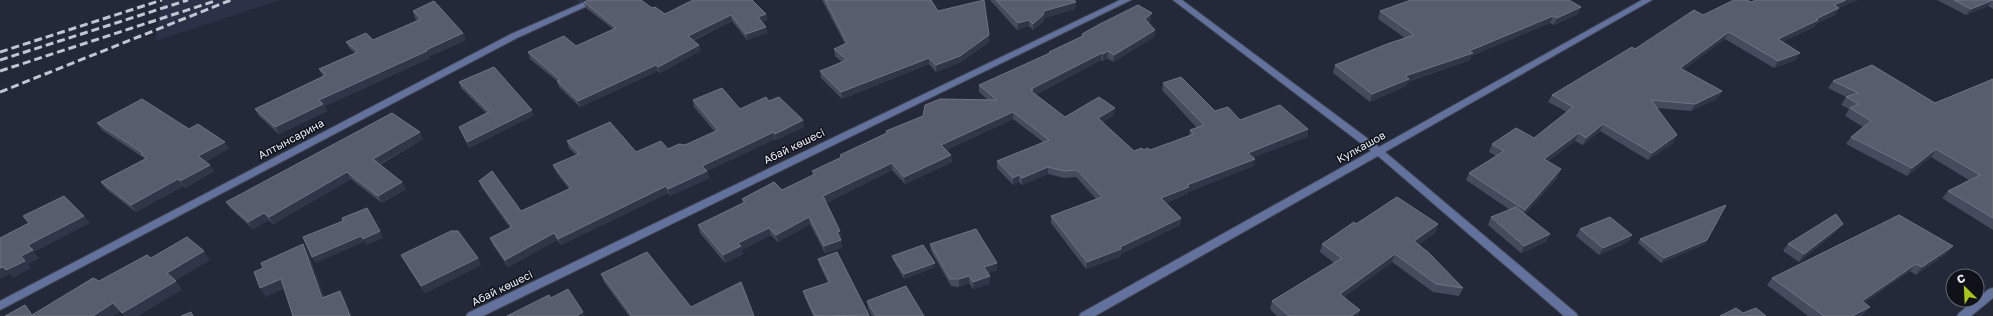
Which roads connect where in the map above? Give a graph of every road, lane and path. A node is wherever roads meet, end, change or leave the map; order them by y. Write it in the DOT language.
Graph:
graph roads {
  1 [pos="596,0"];
  2 [pos="1127,0"];
  3 [pos="1177,0"];
  4 [pos="1648,0"];
  5 [pos="1378,151"];
  6 [pos="1993,292"];
  7 [pos="0,306"];
  8 [pos="472,316"];
  9 [pos="1085,316"];
  10 [pos="1572,316"];
  11 [pos="1963,316"];
  1 -- 7 [label="street, Алтынсарина"];
  2 -- 8 [label="street, Абай көшесі"];
  3 -- 5 [label="street"];
  4 -- 5 [label="street, Кулкашов"];
  5 -- 9 [label="street, Кулкашов"];
  5 -- 10 [label="street"];
  6 -- 11 [label="street"];
}
